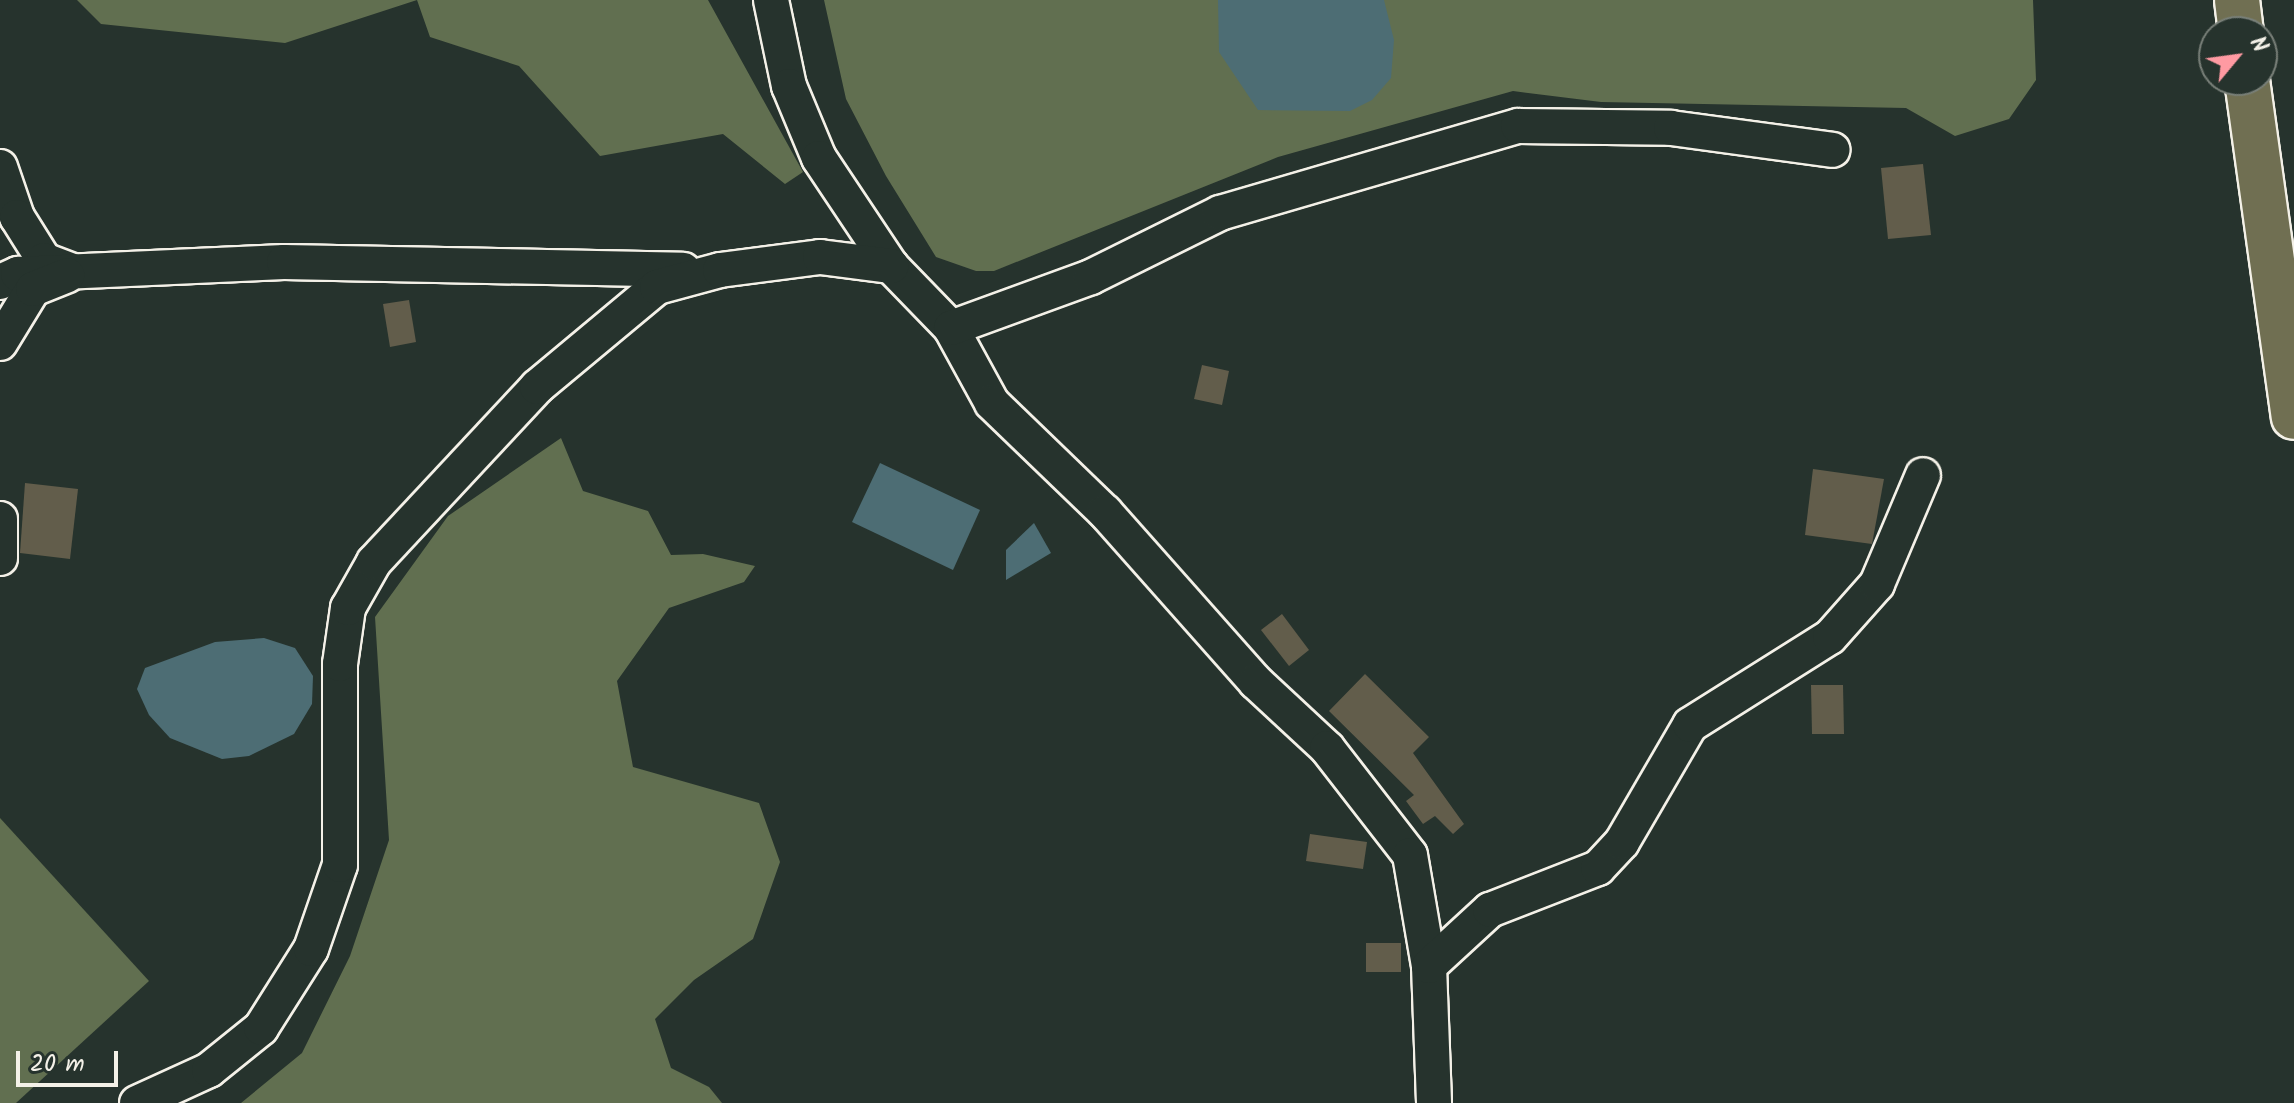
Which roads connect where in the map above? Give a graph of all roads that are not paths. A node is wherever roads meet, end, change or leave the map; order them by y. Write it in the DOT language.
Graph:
graph roads {
  1 [pos="771,0"];
  2 [pos="2249,96"];
  3 [pos="1833,150"];
  4 [pos="0,167"];
  5 [pos="891,266"];
  6 [pos="720,270"];
  7 [pos="74,271"];
  8 [pos="0,282"];
  9 [pos="951,328"];
  10 [pos="0,343"];
  11 [pos="2294,417"];
  12 [pos="1923,475"];
  13 [pos="0,519"];
  14 [pos="0,558"];
  15 [pos="1429,966"];
  16 [pos="137,1103"];
  17 [pos="1434,1103"];
  1 -- 5 [label="street"];
  2 -- 11 [label="highway"];
  3 -- 9 [label="street"];
  4 -- 7 [label="street"];
  5 -- 6 [label="street"];
  5 -- 9 [label="street"];
  6 -- 7 [label="street"];
  6 -- 16 [label="street"];
  7 -- 8 [label="street"];
  7 -- 10 [label="street"];
  9 -- 15 [label="street"];
  12 -- 15 [label="street"];
  13 -- 14 [label="street"];
  15 -- 17 [label="street"];
}
